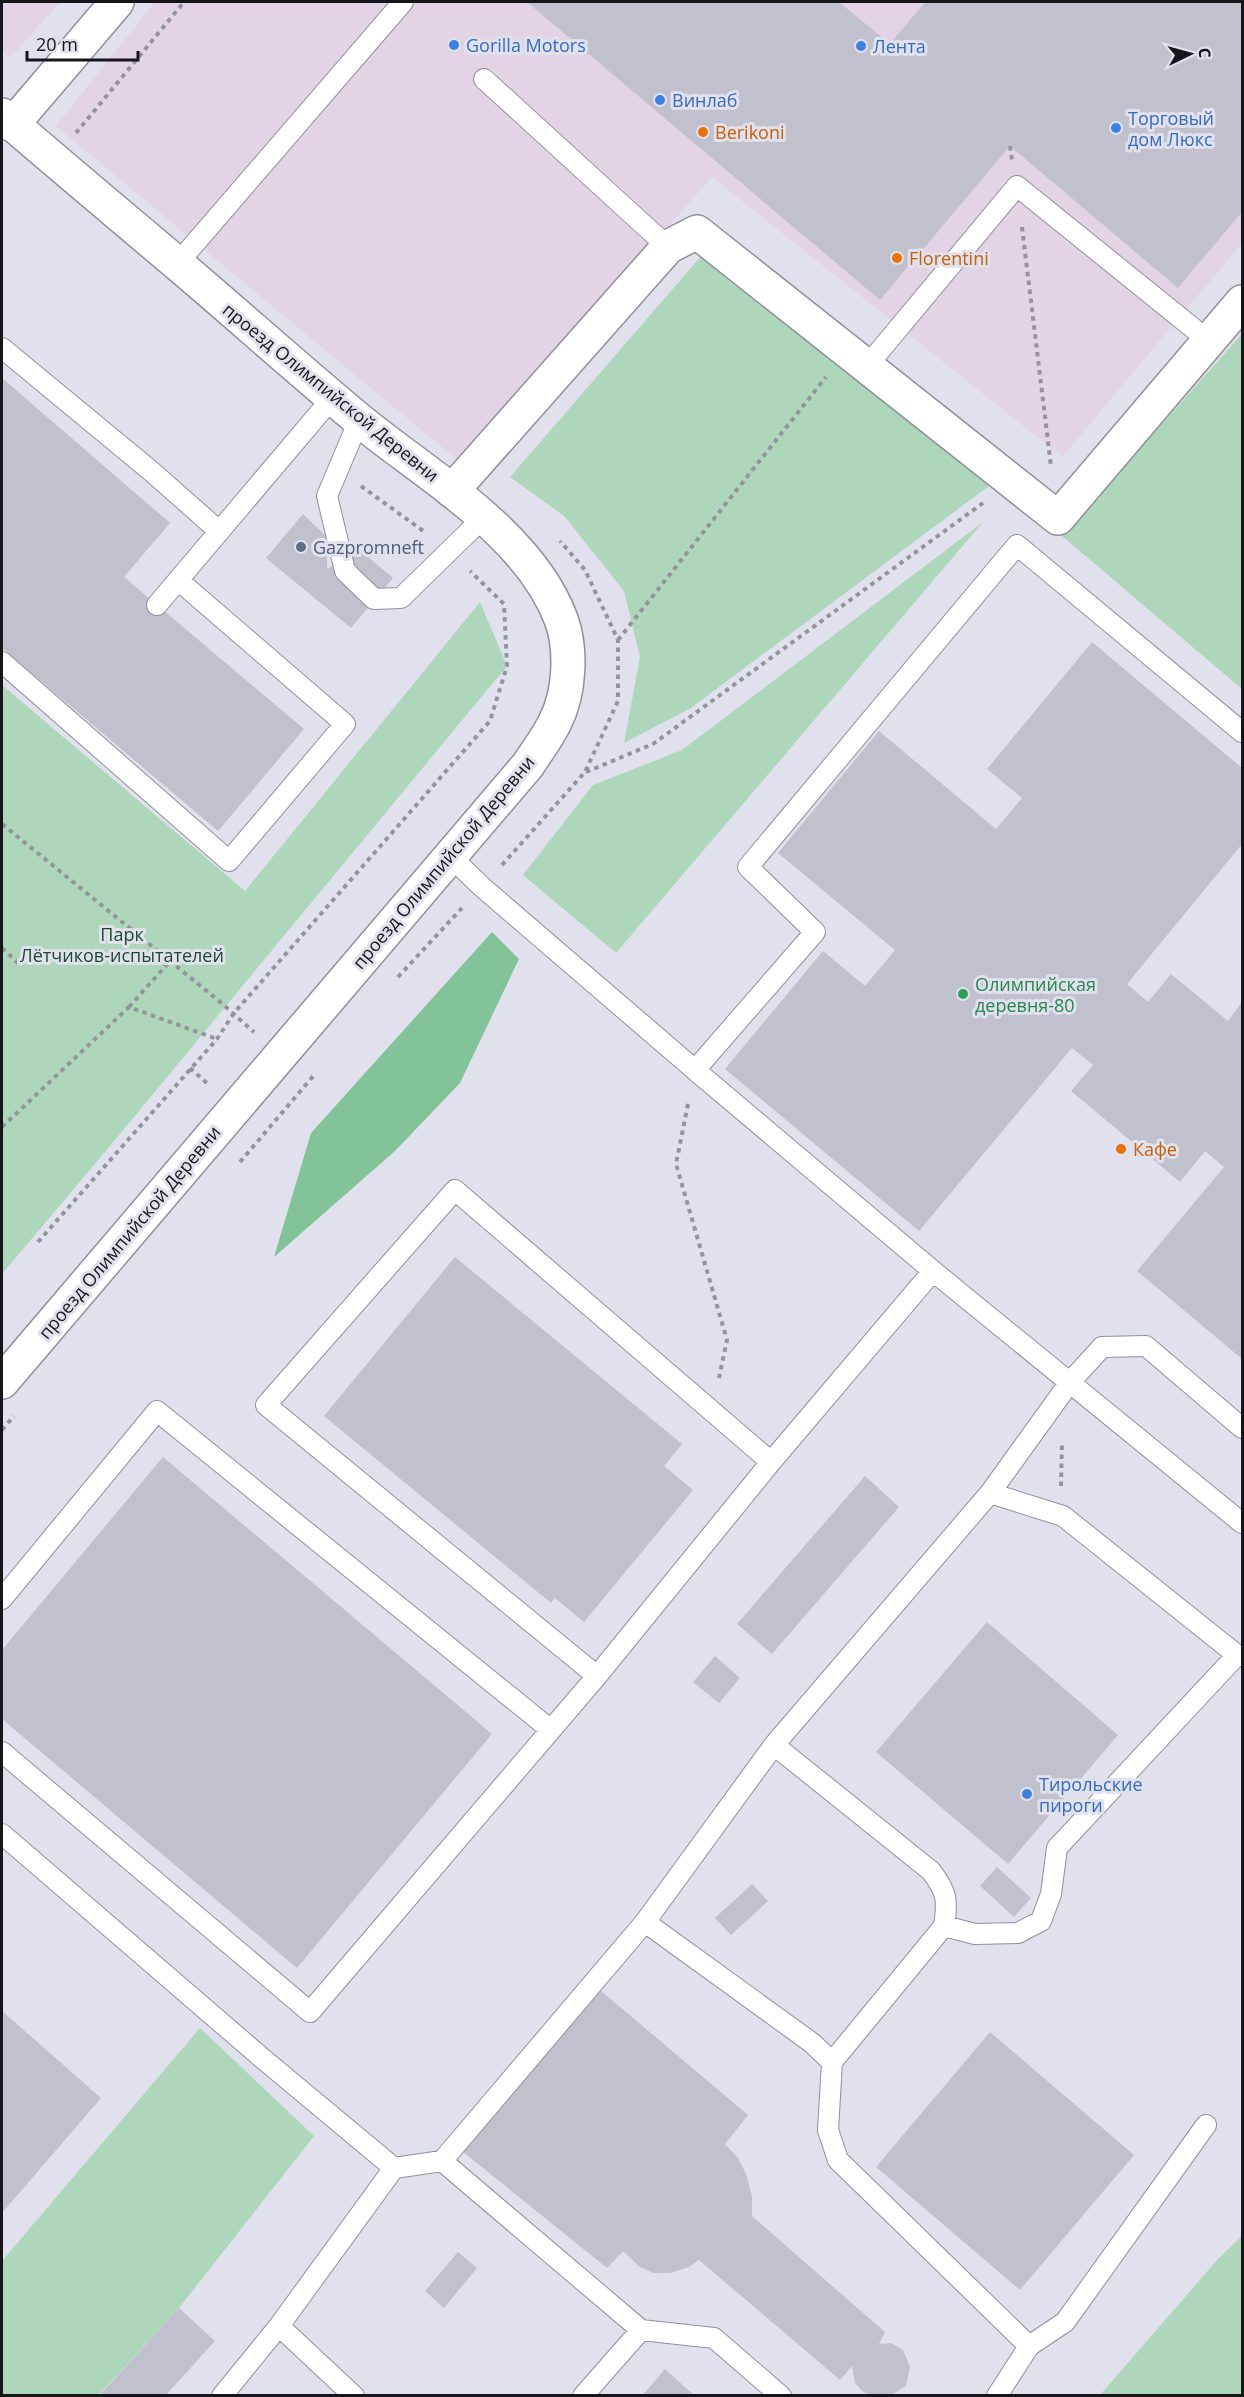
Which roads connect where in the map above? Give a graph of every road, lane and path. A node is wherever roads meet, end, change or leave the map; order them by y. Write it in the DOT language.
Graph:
graph roads {
  1 [pos="117,2"];
  2 [pos="184,2"];
  3 [pos="403,2"];
  4 [pos="484,79"];
  5 [pos="7,120"];
  6 [pos="75,134"];
  7 [pos="1010,146"];
  8 [pos="1017,186"];
  9 [pos="668,247"];
  10 [pos="177,264"];
  11 [pos="1242,302"];
  12 [pos="1209,341"];
  13 [pos="2,348"];
  14 [pos="857,359"];
  15 [pos="333,397"];
  16 [pos="359,420"];
  17 [pos="338,470"];
  18 [pos="1012,482"];
  19 [pos="452,491"];
  20 [pos="483,518"];
  21 [pos="1058,518"];
  22 [pos="219,531"];
  23 [pos="556,537"];
  24 [pos="450,550"];
  25 [pos="178,580"];
  26 [pos="157,605"];
  27 [pos="618,640"];
  28 [pos="2,662"];
  29 [pos="1242,732"];
  30 [pos="585,772"];
  31 [pos="2,824"];
  32 [pos="449,855"];
  33 [pos="482,887"];
  34 [pos="2,948"];
  35 [pos="170,961"];
  36 [pos="18,963"];
  37 [pos="397,978"];
  38 [pos="129,1007"];
  39 [pos="234,1014"];
  40 [pos="217,1039"];
  41 [pos="695,1070"];
  42 [pos="2,1126"];
  43 [pos="38,1242"];
  44 [pos="933,1270"];
  45 [pos="2,1382"];
  46 [pos="1070,1382"];
  47 [pos="1057,1400"];
  48 [pos="712,1411"];
  49 [pos="1242,1428"];
  50 [pos="771,1462"];
  51 [pos="990,1493"];
  52 [pos="1063,1516"];
  53 [pos="1242,1523"];
  54 [pos="2,1599"];
  55 [pos="597,1676"];
  56 [pos="551,1730"];
  57 [pos="774,1745"];
  58 [pos="2,1752"];
  59 [pos="2,1834"];
  60 [pos="645,1922"];
  61 [pos="944,1926"];
  62 [pos="832,2062"];
  63 [pos="1206,2126"];
  64 [pos="442,2161"];
  65 [pos="394,2168"];
  66 [pos="279,2326"];
  67 [pos="641,2330"];
  68 [pos="1029,2346"];
  69 [pos="222,2396"];
  70 [pos="354,2396"];
  71 [pos="583,2396"];
  72 [pos="781,2396"];
  73 [pos="998,2396"];
  1 -- 5 [label="street"];
  2 -- 6 [label="path"];
  3 -- 10 [label="lane"];
  4 -- 9 [label="lane"];
  5 -- 10 [label="street, проезд Олимпийской Деревни"];
  7 -- 8 [label="path"];
  8 -- 12 [label="lane"];
  8 -- 14 [label="lane"];
  8 -- 21 [label="path"];
  9 -- 14 [label="street"];
  9 -- 19 [label="street"];
  10 -- 15 [label="street, проезд Олимпийской Деревни"];
  11 -- 12 [label="street"];
  12 -- 21 [label="street"];
  13 -- 22 [label="lane"];
  14 -- 18 [label="street"];
  14 -- 27 [label="path"];
  15 -- 16 [label="street, проезд Олимпийской Деревни"];
  15 -- 22 [label="lane"];
  16 -- 17 [label="lane"];
  16 -- 19 [label="street, проезд Олимпийской Деревни"];
  17 -- 24 [label="path"];
  17 -- 24 [label="lane"];
  18 -- 21 [label="street"];
  18 -- 30 [label="path"];
  19 -- 20 [label="street, проезд Олимпийской Деревни"];
  20 -- 24 [label="lane"];
  20 -- 32 [label="street, проезд Олимпийской Деревни"];
  22 -- 25 [label="lane"];
  23 -- 27 [label="path"];
  24 -- 39 [label="path"];
  25 -- 26 [label="lane"];
  25 -- 28 [label="lane"];
  27 -- 30 [label="path"];
  29 -- 41 [label="lane"];
  30 -- 33 [label="path"];
  31 -- 35 [label="path"];
  32 -- 33 [label="lane"];
  32 -- 45 [label="street, проезд Олимпийской Деревни"];
  33 -- 37 [label="path"];
  33 -- 41 [label="lane"];
  34 -- 36 [label="path"];
  35 -- 38 [label="path"];
  35 -- 39 [label="path"];
  38 -- 40 [label="path"];
  38 -- 42 [label="path"];
  39 -- 40 [label="path"];
  40 -- 43 [label="path"];
  41 -- 44 [label="lane"];
  41 -- 48 [label="path"];
  44 -- 46 [label="lane"];
  44 -- 50 [label="lane"];
  46 -- 47 [label="lane"];
  46 -- 49 [label="lane"];
  46 -- 53 [label="lane"];
  47 -- 51 [label="lane"];
  47 -- 52 [label="path"];
  48 -- 50 [label="lane"];
  48 -- 55 [label="lane"];
  50 -- 55 [label="lane"];
  51 -- 52 [label="lane"];
  51 -- 57 [label="lane"];
  52 -- 61 [label="lane"];
  54 -- 56 [label="lane"];
  55 -- 56 [label="lane"];
  56 -- 58 [label="lane"];
  57 -- 60 [label="lane"];
  57 -- 61 [label="lane"];
  59 -- 65 [label="lane"];
  60 -- 62 [label="lane"];
  60 -- 64 [label="lane"];
  61 -- 62 [label="lane"];
  62 -- 68 [label="lane"];
  63 -- 68 [label="lane"];
  64 -- 65 [label="lane"];
  64 -- 67 [label="lane"];
  65 -- 66 [label="lane"];
  66 -- 69 [label="lane"];
  66 -- 70 [label="lane"];
  67 -- 71 [label="lane"];
  67 -- 72 [label="lane"];
  68 -- 73 [label="lane"];
}
